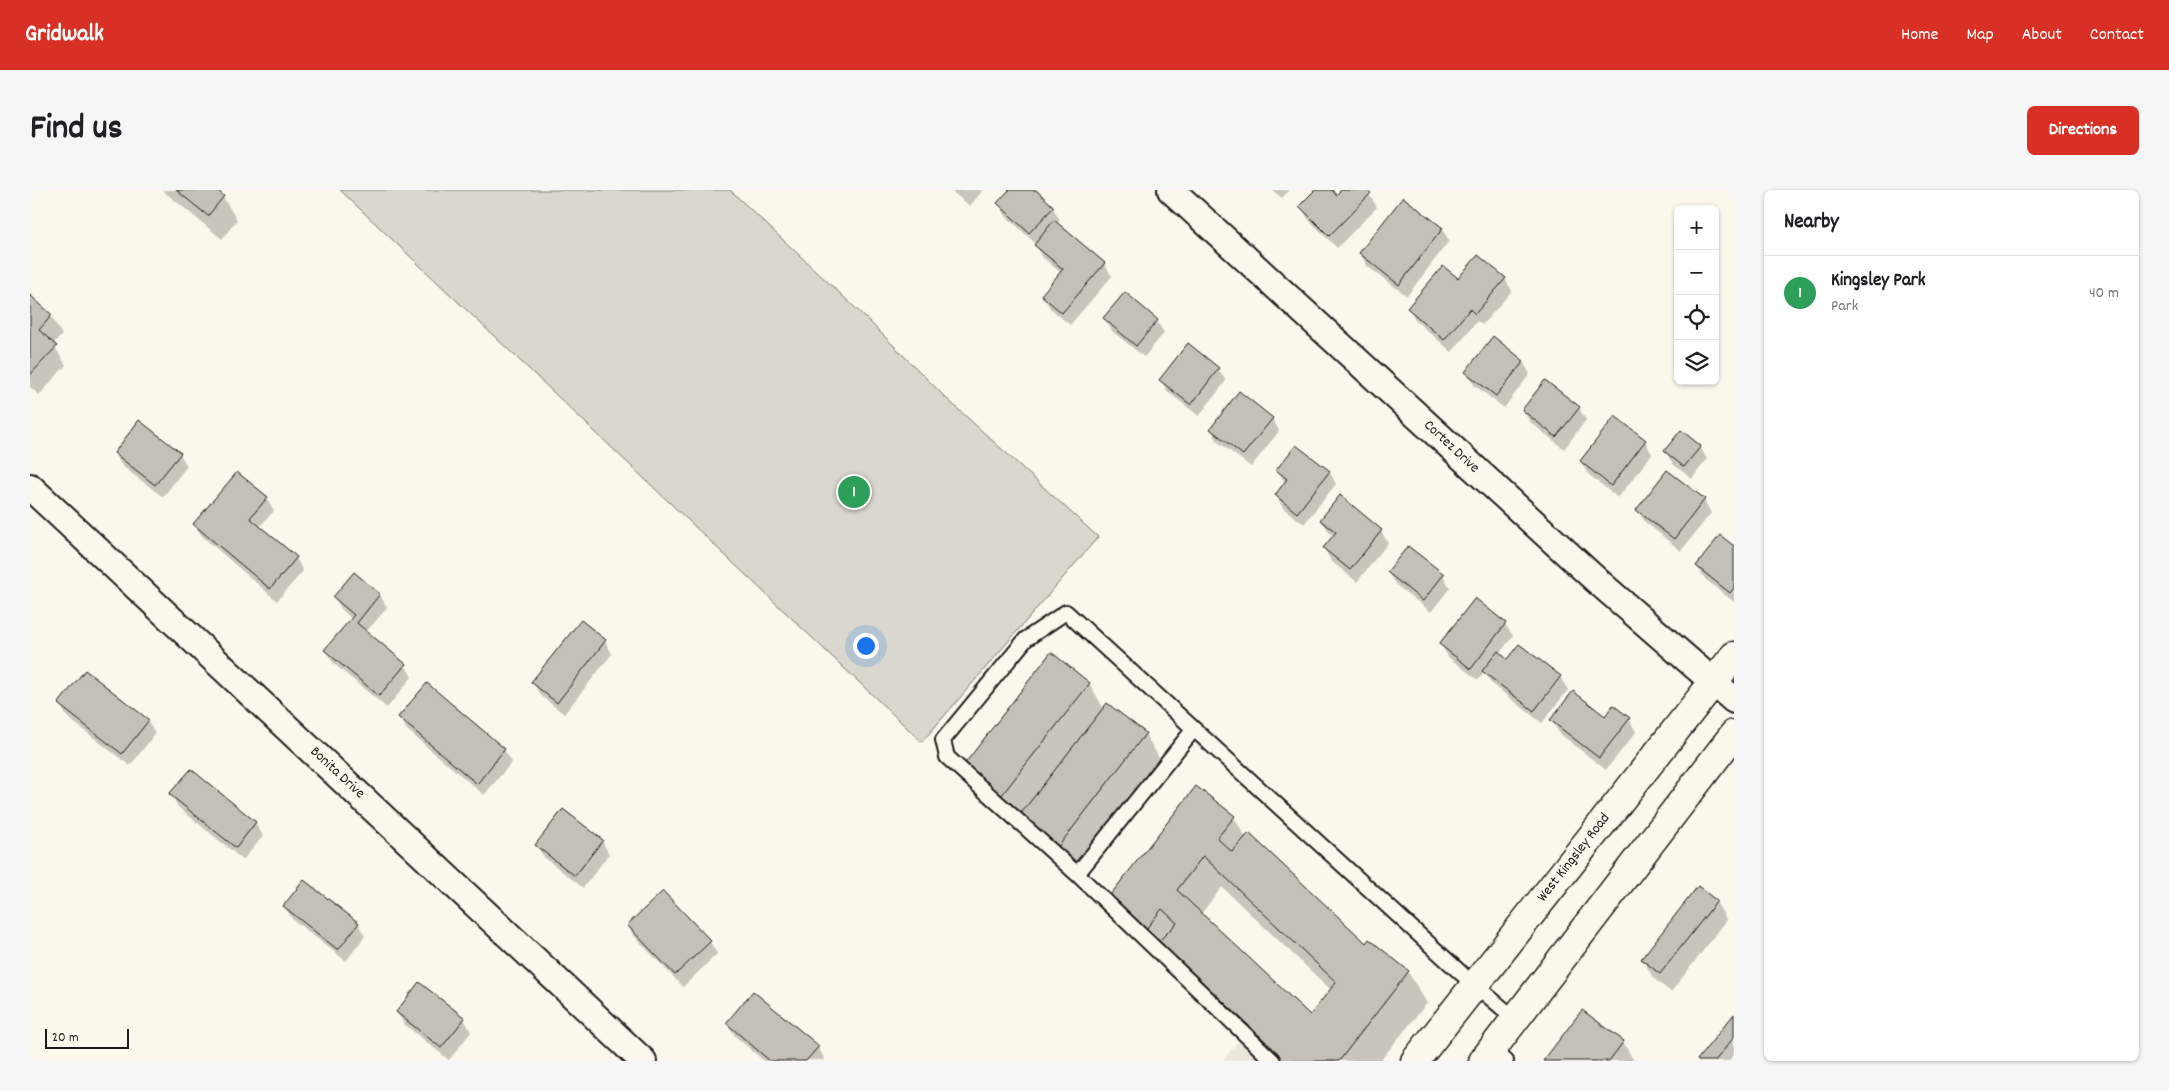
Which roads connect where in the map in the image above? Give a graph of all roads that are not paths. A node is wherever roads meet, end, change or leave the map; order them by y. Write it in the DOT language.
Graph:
graph roads {
  1 [pos="1171,190"];
  2 [pos="30,487"];
  3 [pos="1734,656"];
  4 [pos="1713,682"];
  5 [pos="1734,700"];
  6 [pos="1194,729"];
  7 [pos="1734,734"];
  8 [pos="1077,874"];
  9 [pos="1476,986"];
  10 [pos="1514,1018"];
  11 [pos="1493,1057"];
  12 [pos="643,1061"];
  13 [pos="1274,1061"];
  14 [pos="1415,1061"];
  1 -- 4 [label="street, Cortez Drive"];
  2 -- 12 [label="street, Bonita Drive"];
  3 -- 4 [label="main road, West Kingsley Road"];
  4 -- 5 [label="street, Cortez Drive"];
  4 -- 9 [label="main road, West Kingsley Road"];
  6 -- 8 [label="lane"];
  6 -- 8 [label="lane"];
  6 -- 9 [label="lane"];
  7 -- 10 [label="main road"];
  8 -- 13 [label="lane"];
  9 -- 10 [label="lane"];
  9 -- 14 [label="main road, West Kingsley Road"];
  10 -- 11 [label="main road"];
}
